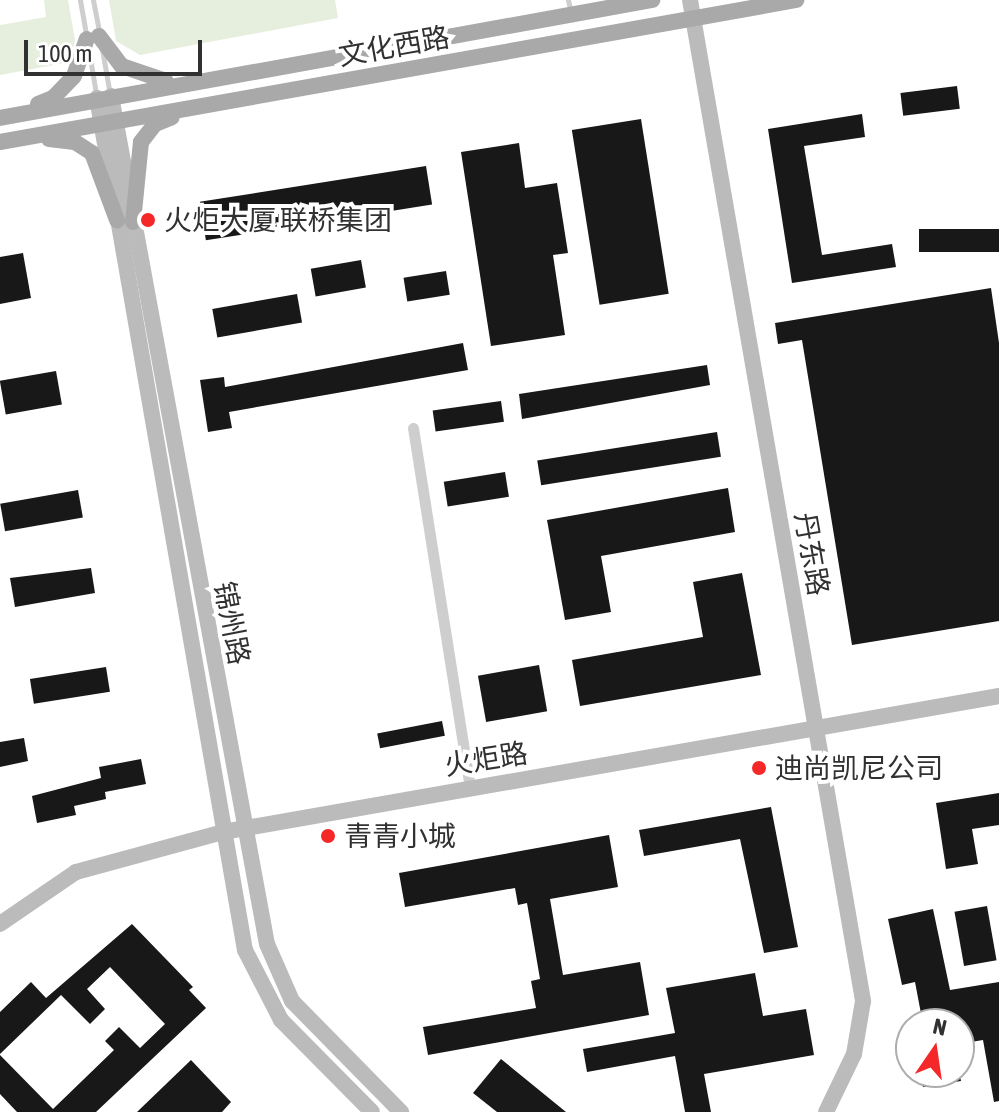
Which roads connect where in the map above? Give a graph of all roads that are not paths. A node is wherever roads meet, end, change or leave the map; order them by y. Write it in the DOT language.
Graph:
graph roads {
  1 [pos="80,0"];
  2 [pos="93,0"];
  3 [pos="652,0"];
  4 [pos="690,0"];
  5 [pos="796,0"];
  6 [pos="570,7"];
  7 [pos="693,19"];
  8 [pos="93,37"];
  9 [pos="200,80"];
  10 [pos="104,97"];
  11 [pos="204,105"];
  12 [pos="5,117"];
  13 [pos="108,122"];
  14 [pos="2,142"];
  15 [pos="125,221"];
  16 [pos="413,428"];
  17 [pos="999,696"];
  18 [pos="816,729"];
  19 [pos="470,788"];
  20 [pos="245,827"];
  21 [pos="223,832"];
  22 [pos="0,924"];
  23 [pos="372,1112"];
  24 [pos="401,1112"];
  25 [pos="826,1112"];
  1 -- 8 [label="lane"];
  2 -- 8 [label="lane"];
  3 -- 6 [label="main road, 文化西路"];
  4 -- 7 [label="main road, 丹东路"];
  5 -- 7 [label="main road, 文化西路"];
  6 -- 9 [label="main road, 文化西路"];
  7 -- 11 [label="main road, 文化西路"];
  7 -- 18 [label="main road, 丹东路"];
  8 -- 9 [label="main road"];
  8 -- 10 [label="lane"];
  8 -- 10 [label="lane"];
  8 -- 12 [label="main road"];
  9 -- 10 [label="main road, 文化西路"];
  10 -- 12 [label="main road, 文化西路"];
  10 -- 13 [label="main road, 锦州路"];
  11 -- 13 [label="main road, 文化西路"];
  11 -- 15 [label="main road"];
  13 -- 14 [label="main road, 文化西路"];
  13 -- 15 [label="main road, 锦州路"];
  14 -- 15 [label="main road"];
  15 -- 20 [label="main road, 锦州路"];
  15 -- 21 [label="main road, 锦州路"];
  16 -- 19 [label="street"];
  17 -- 18 [label="main road, 火炬路"];
  18 -- 19 [label="main road, 火炬路"];
  18 -- 25 [label="main road, 丹东路"];
  19 -- 20 [label="main road, 火炬路"];
  20 -- 21 [label="main road, 火炬路"];
  20 -- 24 [label="main road, 锦州路"];
  21 -- 22 [label="main road, 火炬路"];
  21 -- 23 [label="main road, 锦州路"];
}
